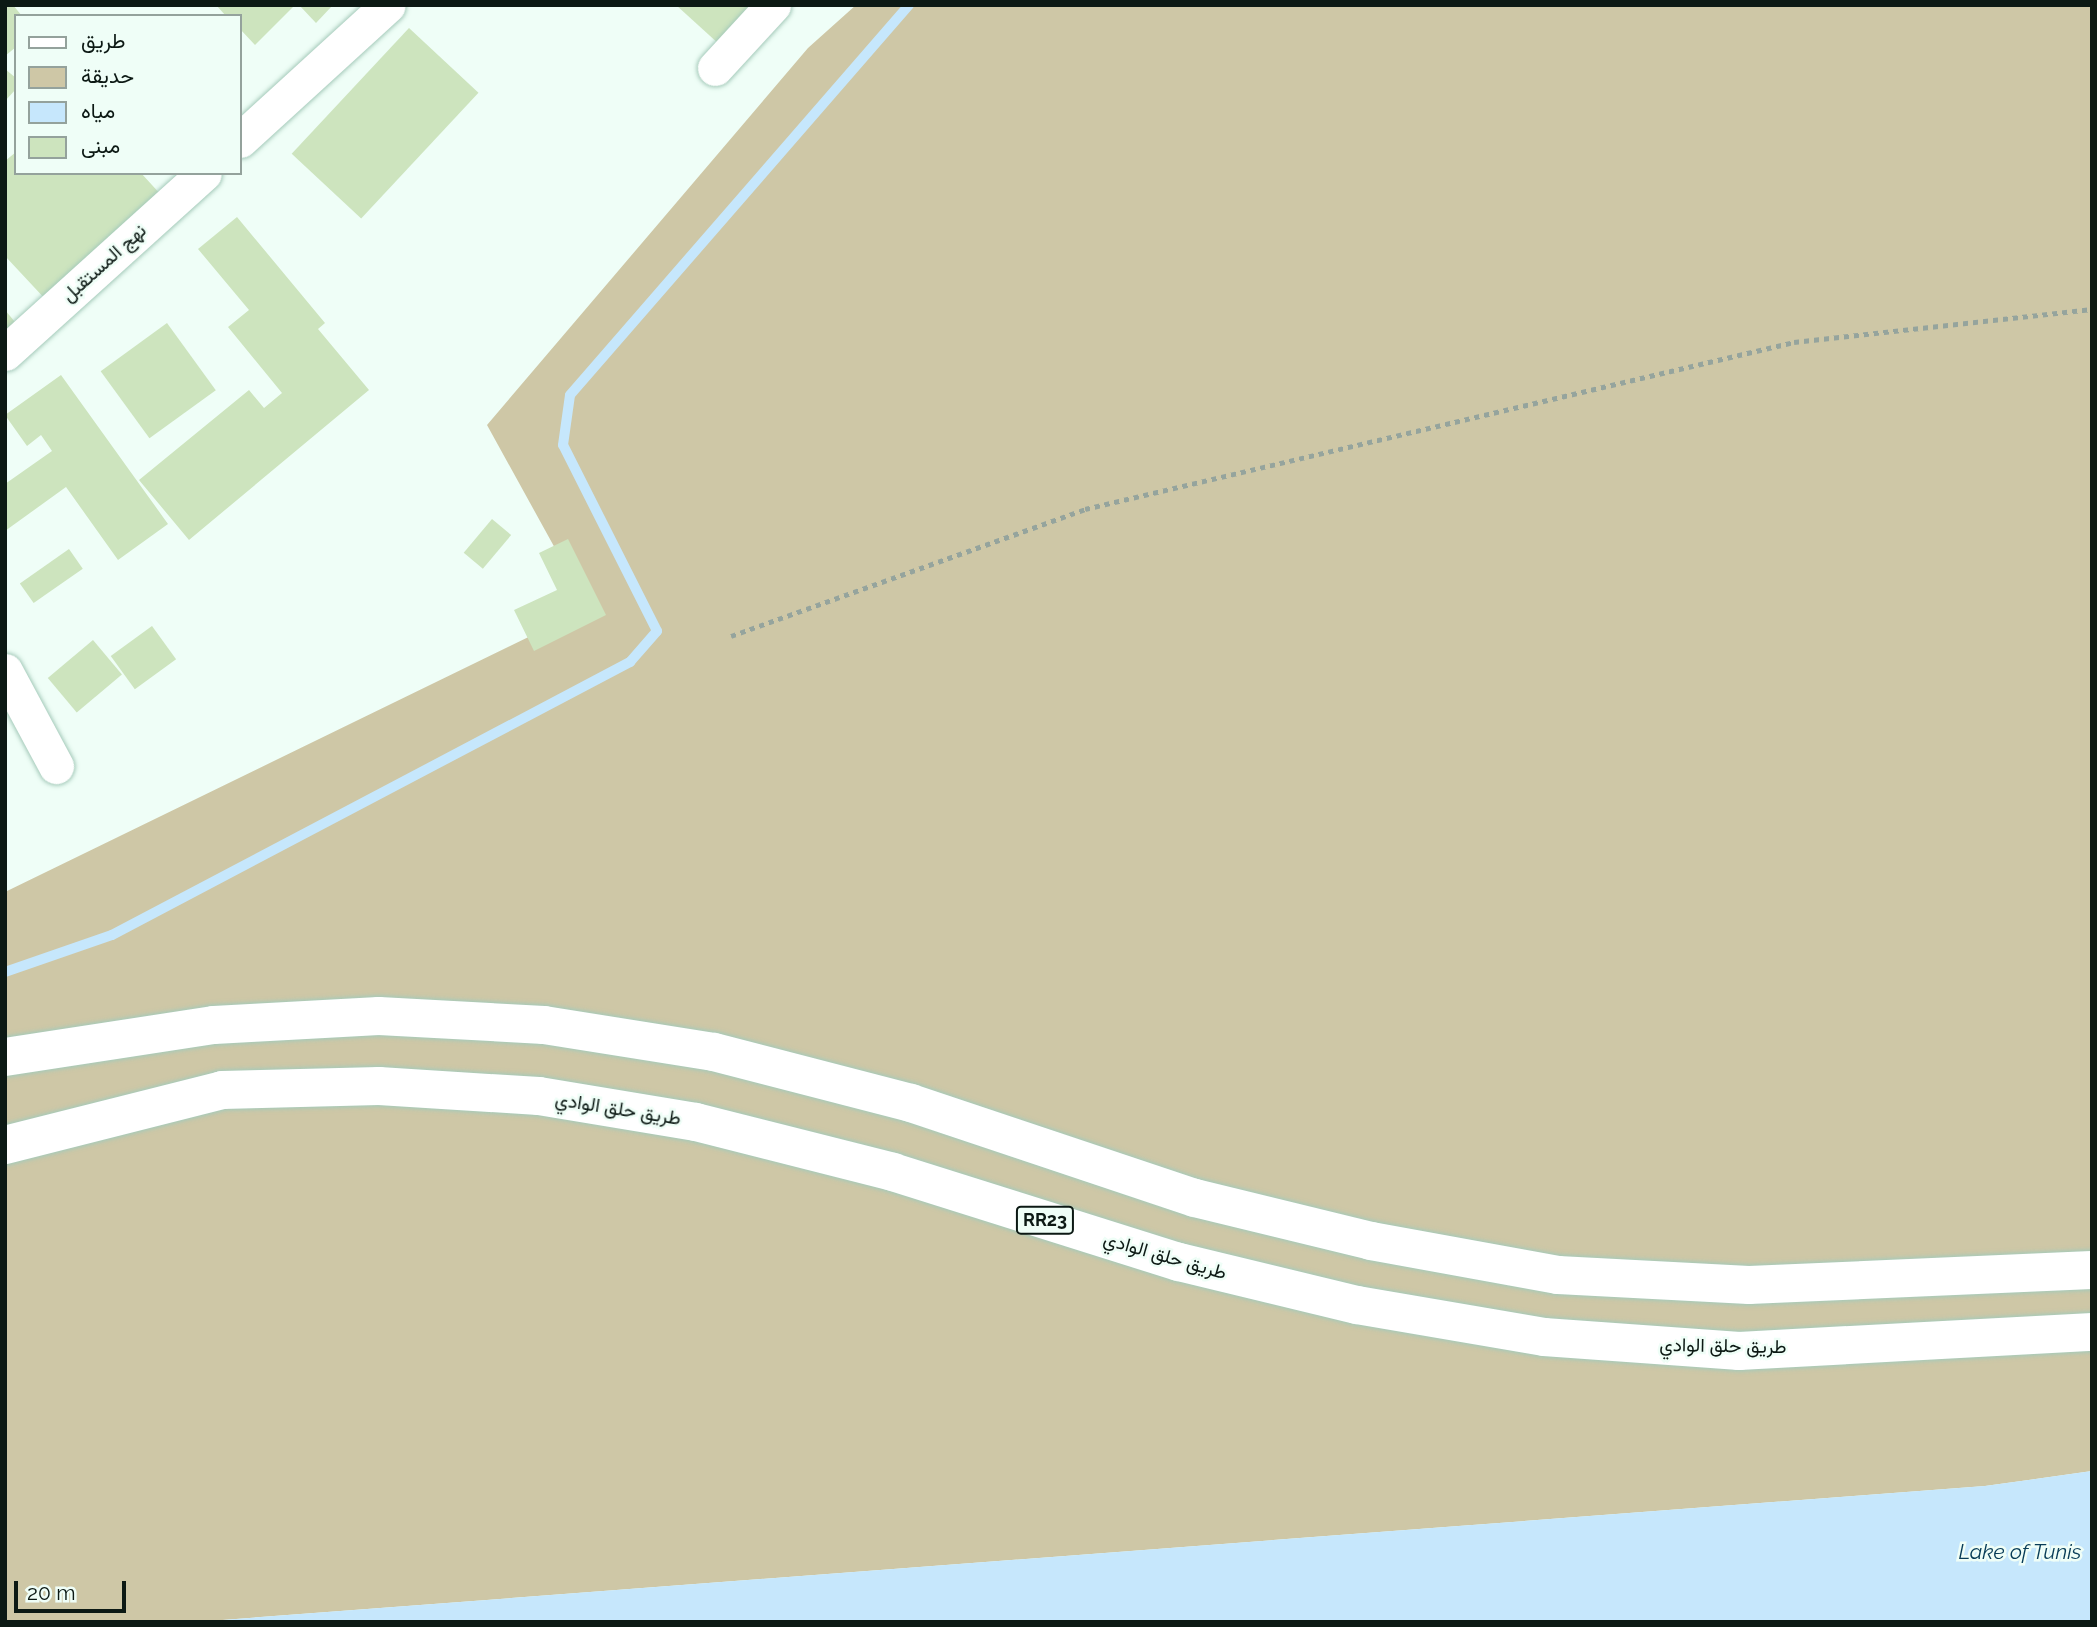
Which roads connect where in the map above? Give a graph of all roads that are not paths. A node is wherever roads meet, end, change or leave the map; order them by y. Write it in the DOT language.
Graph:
graph roads {
  1 [pos="388,5"];
  2 [pos="773,5"];
  3 [pos="715,68"];
  4 [pos="242,138"];
  5 [pos="202,175"];
  6 [pos="5,353"];
  7 [pos="5,671"];
  8 [pos="56,766"];
  9 [pos="5,1057"];
  10 [pos="5,1145"];
  11 [pos="2092,1270"];
  12 [pos="2092,1332"];
  1 -- 4 [label="street"];
  2 -- 3 [label="street"];
  5 -- 6 [label="street, نهج المستقبل"];
  7 -- 8 [label="street"];
  9 -- 11 [label="highway"];
  10 -- 12 [label="highway, طريق حلق الوادي / RR23"];
}
